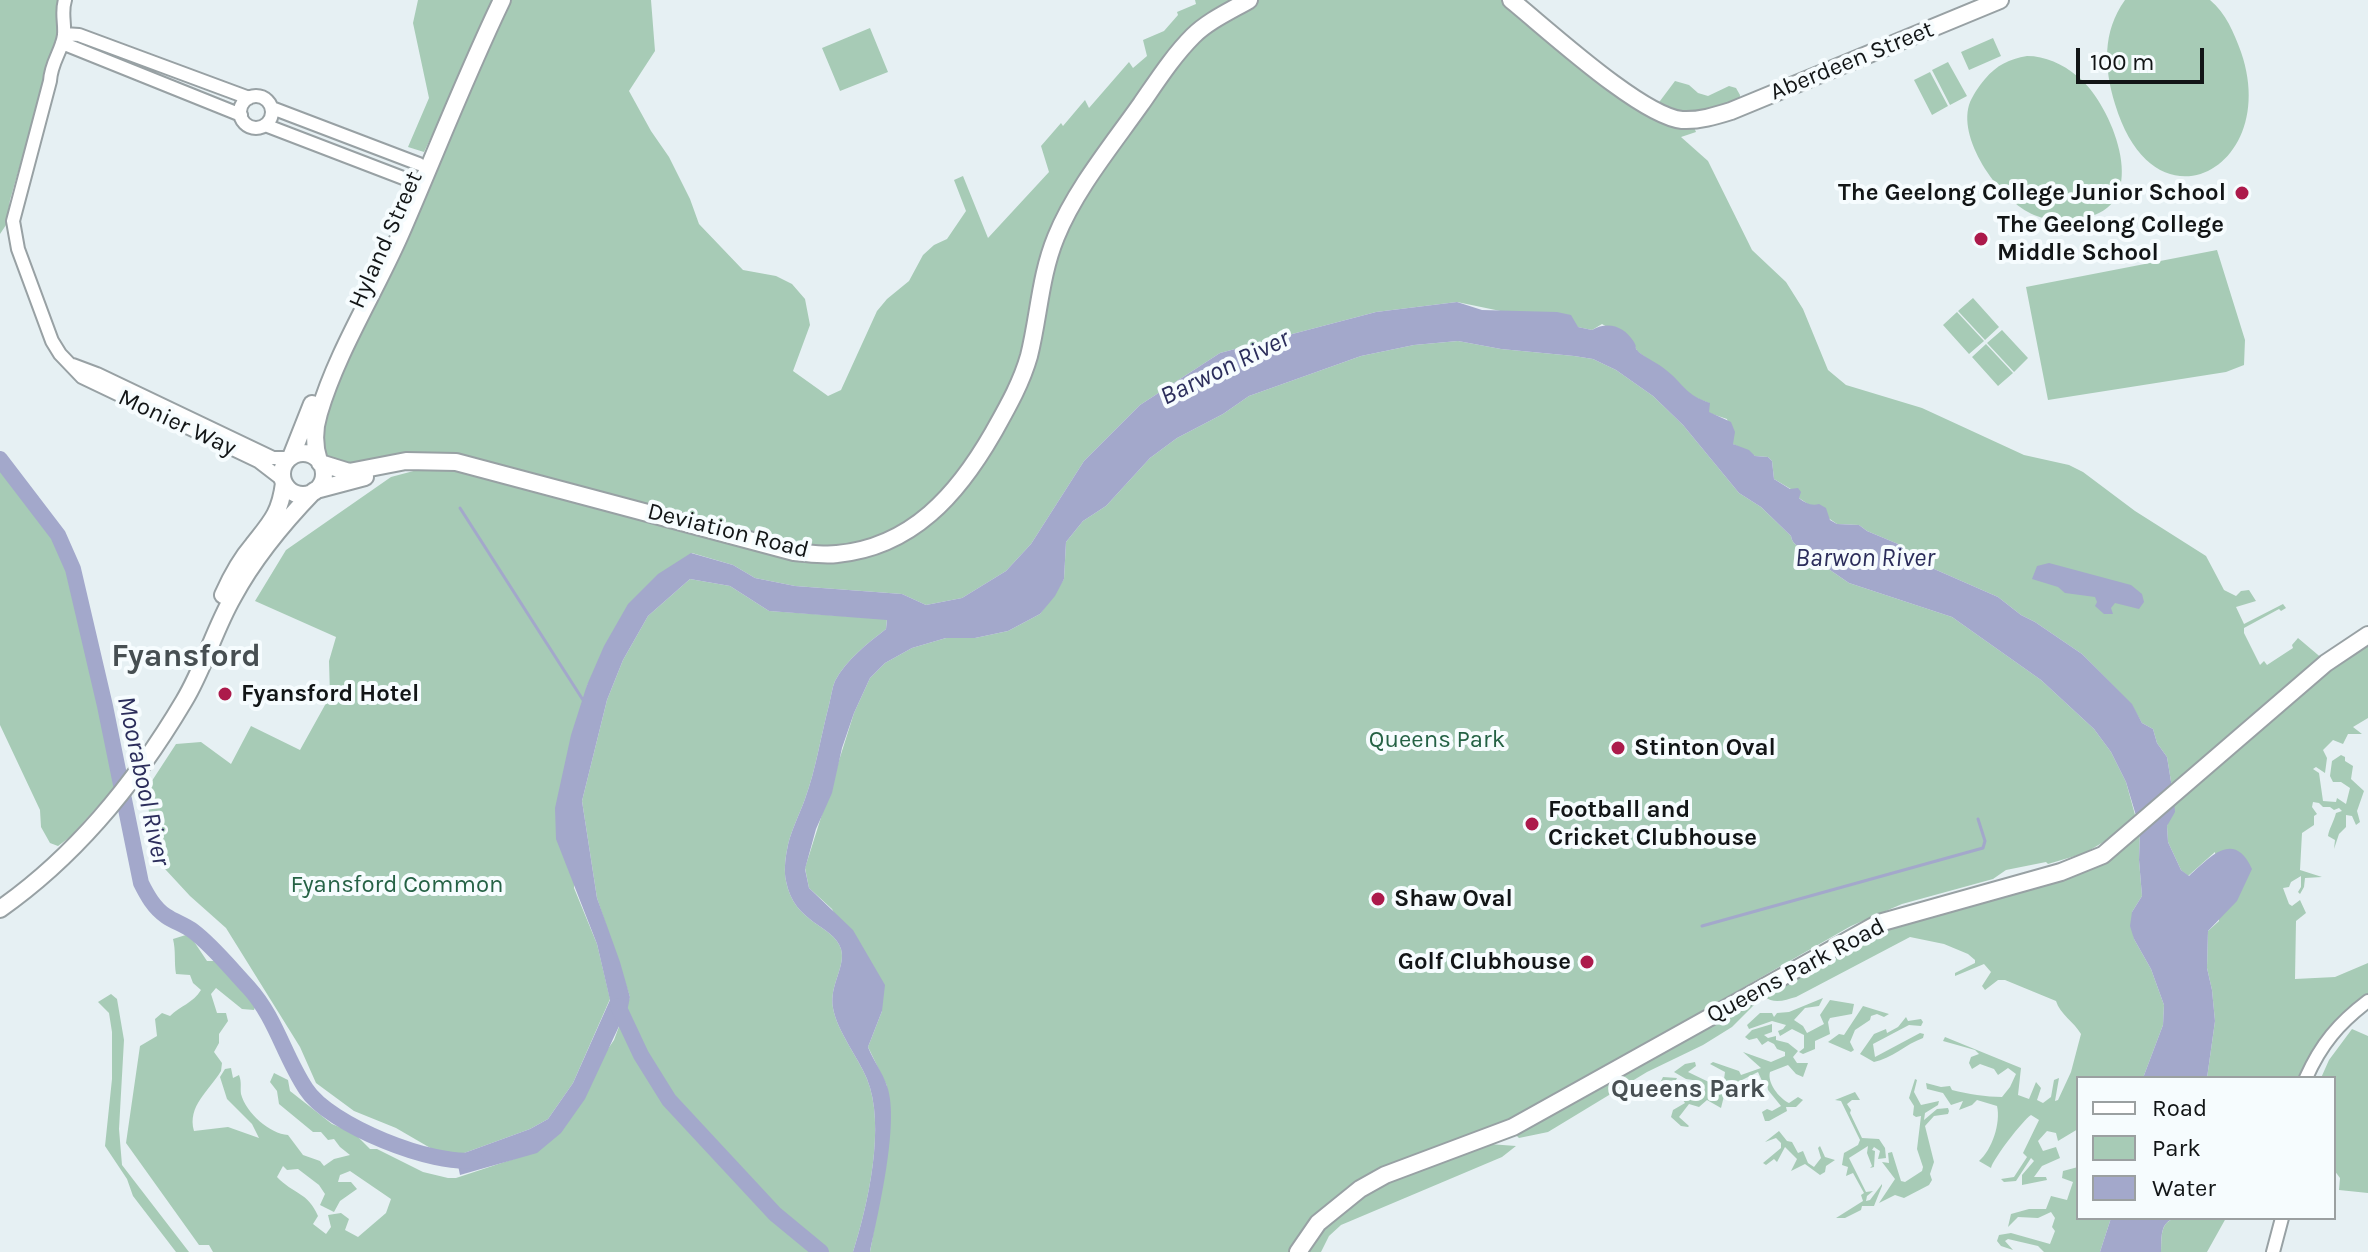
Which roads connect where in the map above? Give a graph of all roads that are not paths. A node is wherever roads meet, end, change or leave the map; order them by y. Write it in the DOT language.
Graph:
graph roads {
  1 [pos="65,0"];
  2 [pos="502,0"];
  3 [pos="1249,0"];
  4 [pos="1511,0"];
  5 [pos="2000,0"];
  6 [pos="489,26"];
  7 [pos="67,39"];
  8 [pos="249,98"];
  9 [pos="272,108"];
  10 [pos="241,115"];
  11 [pos="265,125"];
  12 [pos="418,174"];
  13 [pos="161,410"];
  14 [pos="290,458"];
  15 [pos="320,462"];
  16 [pos="429,462"];
  17 [pos="284,482"];
  18 [pos="315,490"];
  19 [pos="229,593"];
  20 [pos="2368,635"];
  21 [pos="0,909"];
  22 [pos="2363,1005"];
  23 [pos="2307,1076"];
  24 [pos="2281,1220"];
  25 [pos="1298,1252"];
  26 [pos="2273,1252"];
  1 -- 7 [label="street, Monier Way"];
  2 -- 6 [label="main road, Hyland Street"];
  3 -- 16 [label="main road, Deviation Road"];
  4 -- 5 [label="main road, Aberdeen Street"];
  6 -- 12 [label="main road, Hyland Street"];
  6 -- 12 [label="main road, Hyland Street"];
  7 -- 8 [label="street"];
  7 -- 10 [label="street"];
  7 -- 13 [label="street, Monier Way"];
  8 -- 9 [label="street"];
  8 -- 10 [label="street"];
  9 -- 11 [label="street"];
  9 -- 12 [label="street"];
  10 -- 11 [label="street"];
  11 -- 12 [label="street"];
  12 -- 14 [label="main road, Hyland Street"];
  12 -- 15 [label="main road, Hyland Street"];
  13 -- 14 [label="street, Monier Way"];
  13 -- 17 [label="street, Monier Way"];
  14 -- 15 [label="main road"];
  14 -- 17 [label="main road"];
  15 -- 16 [label="main road, Deviation Road"];
  15 -- 18 [label="main road"];
  16 -- 18 [label="main road, Deviation Road"];
  17 -- 18 [label="main road"];
  17 -- 19 [label="main road"];
  18 -- 19 [label="main road"];
  19 -- 21 [label="main road"];
  20 -- 25 [label="main road, Queens Park Road"];
  22 -- 23 [label="street"];
  24 -- 26 [label="street"];
}
